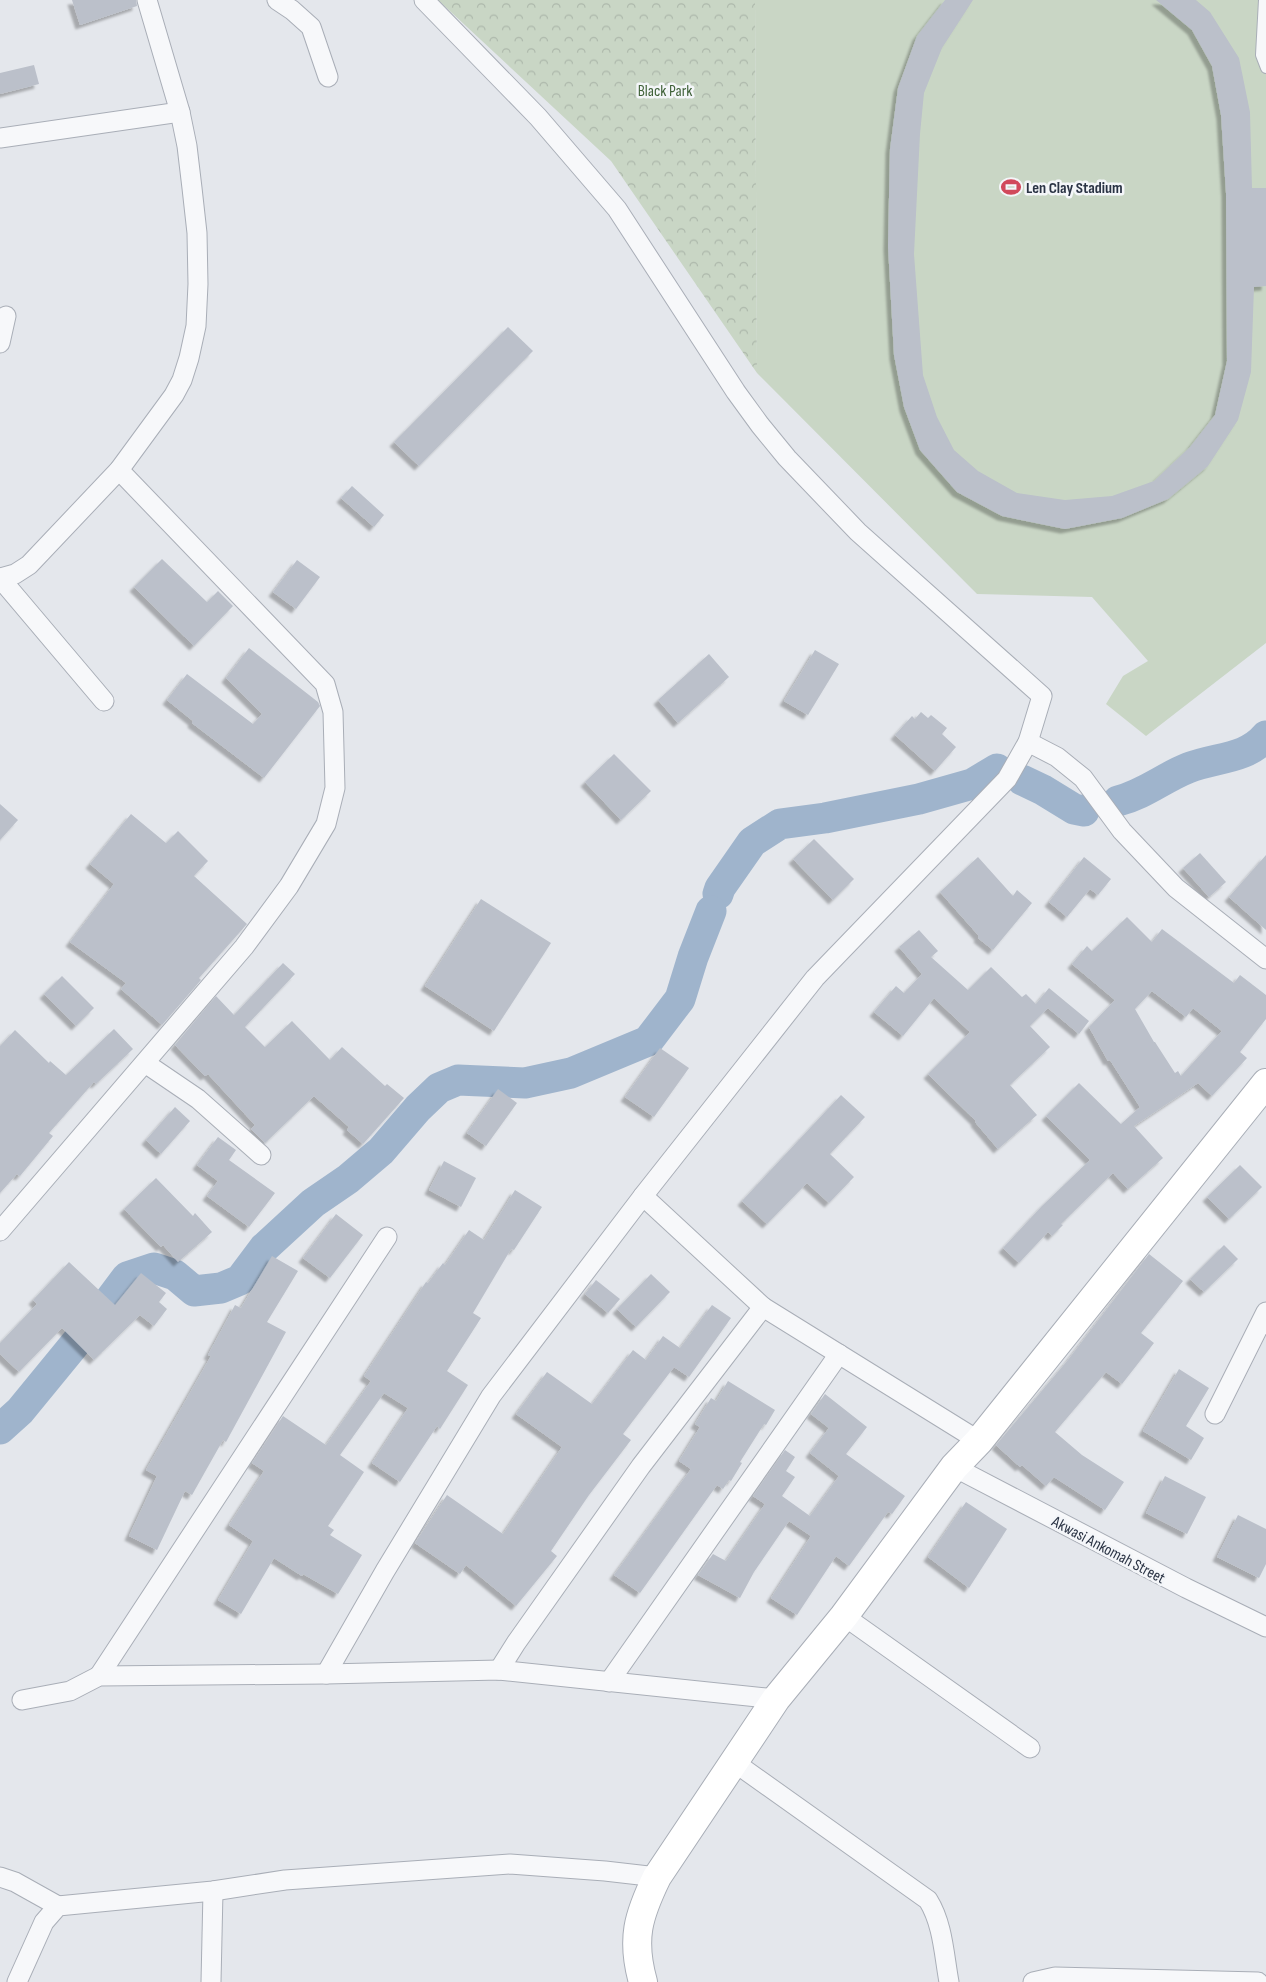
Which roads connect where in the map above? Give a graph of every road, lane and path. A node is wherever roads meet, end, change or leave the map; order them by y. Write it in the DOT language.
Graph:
graph roads {
  1 [pos="147,0"];
  2 [pos="277,0"];
  3 [pos="424,0"];
  4 [pos="1264,0"];
  5 [pos="1266,68"];
  6 [pos="328,77"];
  7 [pos="180,112"];
  8 [pos="0,138"];
  9 [pos="6,316"];
  10 [pos="0,343"];
  11 [pos="119,470"];
  12 [pos="0,578"];
  13 [pos="104,701"];
  14 [pos="1028,742"];
  15 [pos="1266,959"];
  16 [pos="145,1063"];
  17 [pos="1266,1083"];
  18 [pos="261,1155"];
  19 [pos="643,1196"];
  20 [pos="0,1231"];
  21 [pos="387,1237"];
  22 [pos="763,1307"];
  23 [pos="1266,1312"];
  24 [pos="839,1354"];
  25 [pos="1216,1414"];
  26 [pos="979,1441"];
  27 [pos="954,1467"];
  28 [pos="844,1616"];
  29 [pos="1266,1627"];
  30 [pos="499,1670"];
  31 [pos="326,1674"];
  32 [pos="99,1676"];
  33 [pos="609,1682"];
  34 [pos="776,1699"];
  35 [pos="22,1700"];
  36 [pos="1030,1748"];
  37 [pos="734,1762"];
  38 [pos="0,1877"];
  39 [pos="657,1877"];
  40 [pos="213,1891"];
  41 [pos="58,1906"];
  42 [pos="1056,1980"];
  43 [pos="17,1982"];
  44 [pos="211,1982"];
  45 [pos="643,1982"];
  46 [pos="949,1982"];
  47 [pos="1033,1982"];
  48 [pos="1258,1982"];
  1 -- 7 [label="street"];
  2 -- 6 [label="street"];
  3 -- 14 [label="street"];
  4 -- 5 [label="lane"];
  7 -- 8 [label="street"];
  7 -- 11 [label="street"];
  9 -- 10 [label="street"];
  11 -- 12 [label="street"];
  11 -- 16 [label="street"];
  12 -- 13 [label="street"];
  14 -- 15 [label="street"];
  14 -- 19 [label="street"];
  16 -- 18 [label="street"];
  16 -- 20 [label="street"];
  17 -- 26 [label="street"];
  19 -- 22 [label="street"];
  19 -- 31 [label="street"];
  21 -- 32 [label="street"];
  22 -- 24 [label="street"];
  22 -- 30 [label="street"];
  23 -- 25 [label="street"];
  24 -- 26 [label="street"];
  24 -- 33 [label="street"];
  26 -- 27 [label="street"];
  27 -- 28 [label="street"];
  27 -- 29 [label="street, Akwasi Ankomah Street"];
  28 -- 34 [label="street"];
  28 -- 36 [label="street"];
  30 -- 31 [label="street"];
  30 -- 33 [label="street"];
  31 -- 32 [label="street"];
  32 -- 35 [label="street"];
  33 -- 34 [label="street"];
  34 -- 37 [label="street"];
  37 -- 39 [label="street"];
  37 -- 46 [label="street"];
  38 -- 41 [label="street"];
  39 -- 40 [label="street"];
  39 -- 45 [label="street"];
  40 -- 41 [label="street"];
  40 -- 44 [label="street"];
  41 -- 43 [label="street"];
  42 -- 47 [label="street"];
  42 -- 48 [label="street"];
}
